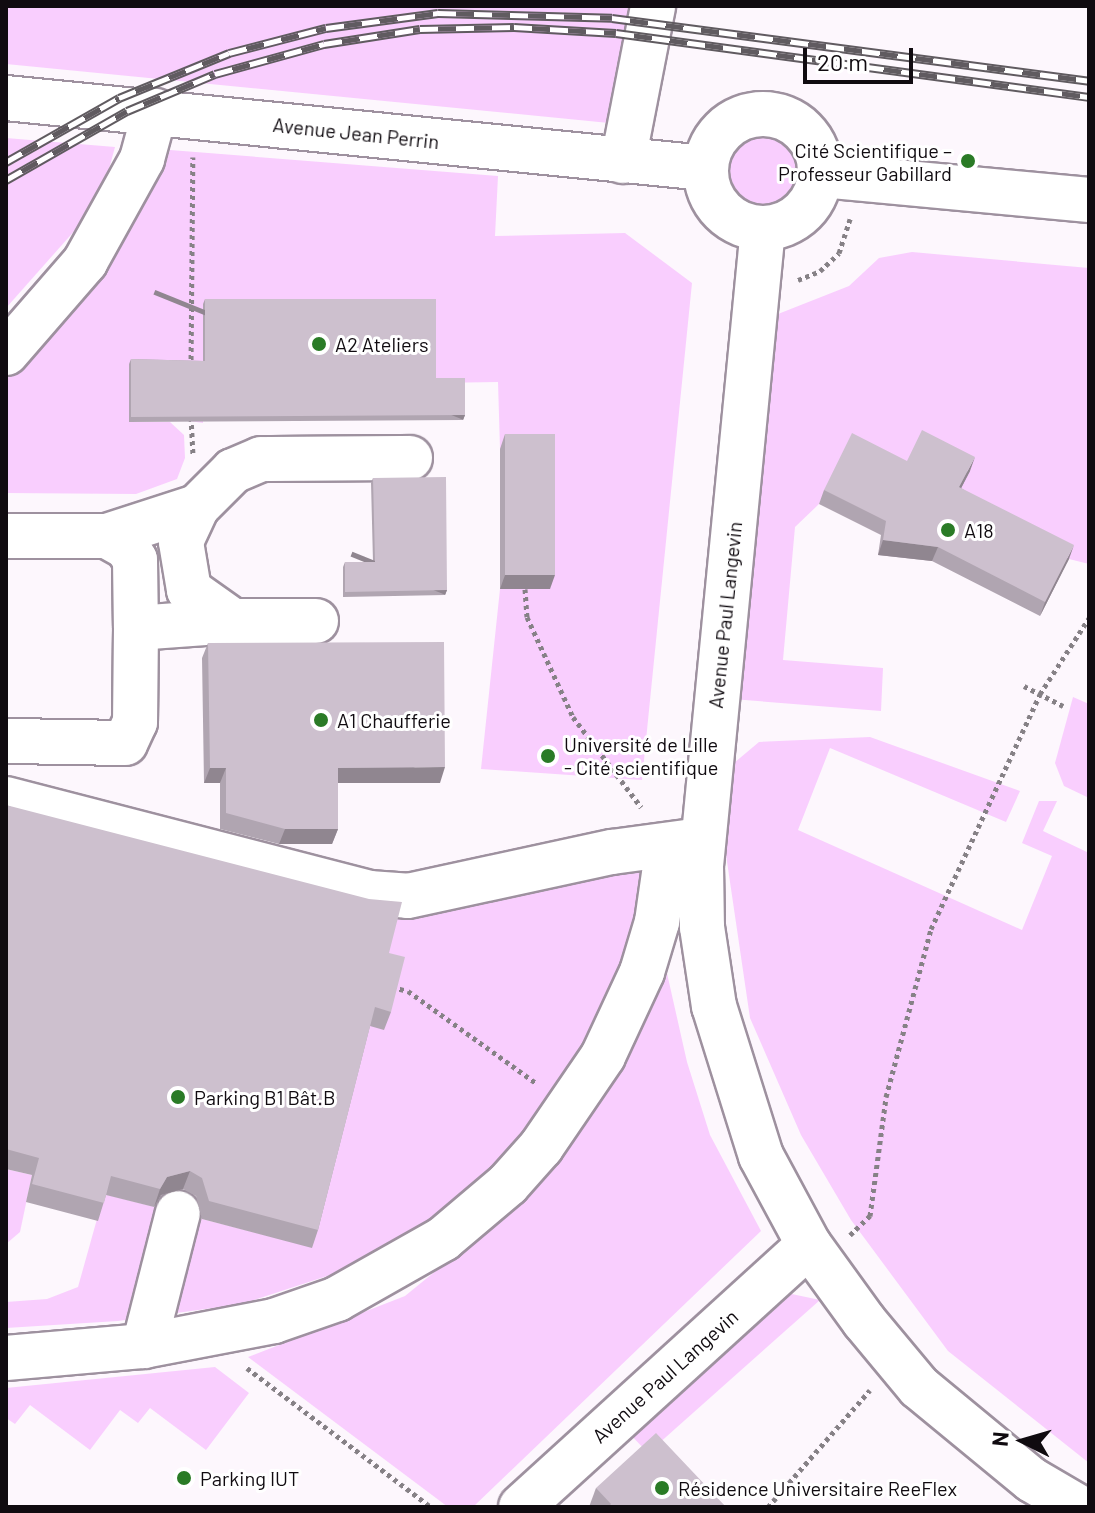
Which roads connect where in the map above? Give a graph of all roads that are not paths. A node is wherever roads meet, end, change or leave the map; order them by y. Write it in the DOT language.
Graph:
graph roads {
  1 [pos="653,6"];
  2 [pos="7,99"];
  3 [pos="174,113"];
  4 [pos="623,161"];
  5 [pos="705,168"];
  6 [pos="841,178"];
  7 [pos="1089,200"];
  8 [pos="763,228"];
  9 [pos="6,353"];
  10 [pos="410,458"];
  11 [pos="197,507"];
  12 [pos="6,536"];
  13 [pos="107,536"];
  14 [pos="233,621"];
  15 [pos="316,621"];
  16 [pos="136,628"];
  17 [pos="6,741"];
  18 [pos="6,799"];
  19 [pos="685,843"];
  20 [pos="178,1213"];
  21 [pos="816,1254"];
  22 [pos="148,1331"];
  23 [pos="6,1358"];
  24 [pos="521,1507"];
  25 [pos="1078,1507"];
  1 -- 4 [label="street"];
  2 -- 3 [label="street, Avenue Jean Perrin"];
  3 -- 4 [label="street, Avenue Jean Perrin"];
  3 -- 9 [label="street"];
  4 -- 5 [label="street, Avenue Jean Perrin"];
  5 -- 6 [label="street"];
  5 -- 8 [label="street"];
  6 -- 7 [label="street"];
  6 -- 8 [label="street"];
  8 -- 19 [label="street, Avenue Paul Langevin"];
  10 -- 11 [label="street"];
  11 -- 13 [label="street"];
  11 -- 14 [label="street"];
  12 -- 13 [label="street"];
  13 -- 16 [label="street"];
  14 -- 15 [label="street"];
  14 -- 16 [label="street"];
  16 -- 17 [label="street"];
  18 -- 19 [label="street"];
  19 -- 21 [label="street, Avenue Paul Langevin"];
  19 -- 22 [label="street"];
  20 -- 22 [label="street"];
  21 -- 24 [label="street, Avenue Paul Langevin"];
  21 -- 25 [label="street, Avenue Paul Langevin"];
  22 -- 23 [label="street"];
}
